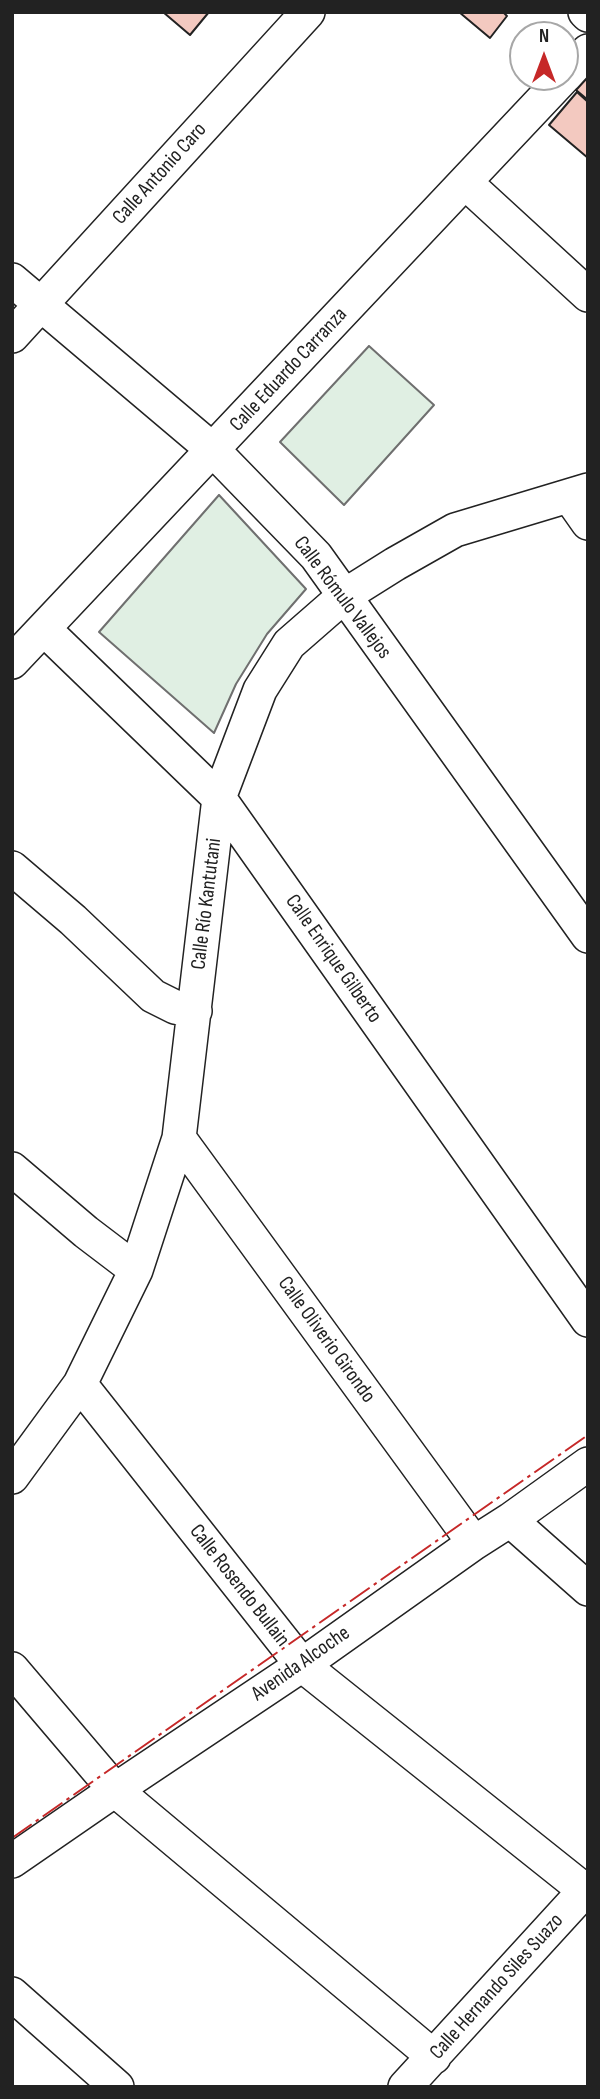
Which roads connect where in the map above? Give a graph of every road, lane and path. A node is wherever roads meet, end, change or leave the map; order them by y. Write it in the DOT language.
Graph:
graph roads {
  1 [pos="308,12"];
  2 [pos="550,91"];
  3 [pos="466,183"];
  4 [pos="12,279"];
  5 [pos="588,295"];
  6 [pos="41,304"];
  7 [pos="12,336"];
  8 [pos="213,450"];
  9 [pos="578,493"];
  10 [pos="588,523"];
  11 [pos="344,596"];
  12 [pos="44,629"];
  13 [pos="12,662"];
  14 [pos="219,798"];
  15 [pos="12,868"];
  16 [pos="588,936"];
  17 [pos="195,1011"];
  18 [pos="179,1138"];
  19 [pos="12,1169"];
  20 [pos="136,1270"];
  21 [pos="588,1320"];
  22 [pos="80,1384"];
  23 [pos="588,1464"];
  24 [pos="12,1477"];
  25 [pos="510,1520"];
  26 [pos="474,1543"];
  27 [pos="588,1590"];
  28 [pos="302,1665"];
  29 [pos="12,1669"];
  30 [pos="116,1790"];
  31 [pos="12,1861"];
  32 [pos="587,1890"];
  33 [pos="12,1994"];
  34 [pos="434,2057"];
  35 [pos="117,2087"];
  36 [pos="405,2087"];
  1 -- 6 [label="street, Calle Antonio Caro"];
  2 -- 3 [label="street, Calle Eduardo Carranza"];
  3 -- 5 [label="street"];
  3 -- 8 [label="street, Calle Eduardo Carranza"];
  4 -- 6 [label="street, Calle Rómulo Vallejos"];
  6 -- 7 [label="street, Calle Antonio Caro"];
  6 -- 8 [label="street, Calle Rómulo Vallejos"];
  8 -- 11 [label="street, Calle Rómulo Vallejos"];
  8 -- 12 [label="street, Calle Eduardo Carranza"];
  9 -- 10 [label="street"];
  9 -- 11 [label="street, Calle Río Kantutani"];
  11 -- 14 [label="street, Calle Río Kantutani"];
  11 -- 16 [label="street, Calle Rómulo Vallejos"];
  12 -- 13 [label="street, Calle Eduardo Carranza"];
  12 -- 14 [label="street, Calle Enrique Gilberto"];
  14 -- 17 [label="street, Calle Río Kantutani"];
  14 -- 21 [label="street, Calle Enrique Gilberto"];
  15 -- 17 [label="street"];
  17 -- 18 [label="street, Calle Río Kantutani"];
  18 -- 20 [label="street, Calle Río Kantutani"];
  18 -- 26 [label="street, Calle Oliverio Girondo"];
  19 -- 20 [label="street"];
  20 -- 22 [label="street, Calle Río Kantutani"];
  22 -- 24 [label="street, Calle Río Kantutani"];
  22 -- 28 [label="street, Calle Rosendo Bullain"];
  23 -- 25 [label="street, Avenida Alcoche"];
  25 -- 26 [label="street, Avenida Alcoche"];
  25 -- 27 [label="street"];
  26 -- 28 [label="street, Avenida Alcoche"];
  28 -- 30 [label="street, Avenida Alcoche"];
  28 -- 32 [label="street, Calle Rosendo Bullain"];
  29 -- 30 [label="street"];
  30 -- 31 [label="street, Avenida Alcoche"];
  30 -- 34 [label="street"];
  32 -- 34 [label="street, Calle Hernando Siles Suazo"];
  33 -- 35 [label="street"];
  34 -- 36 [label="street, Calle Hernando Siles Suazo"];
}
